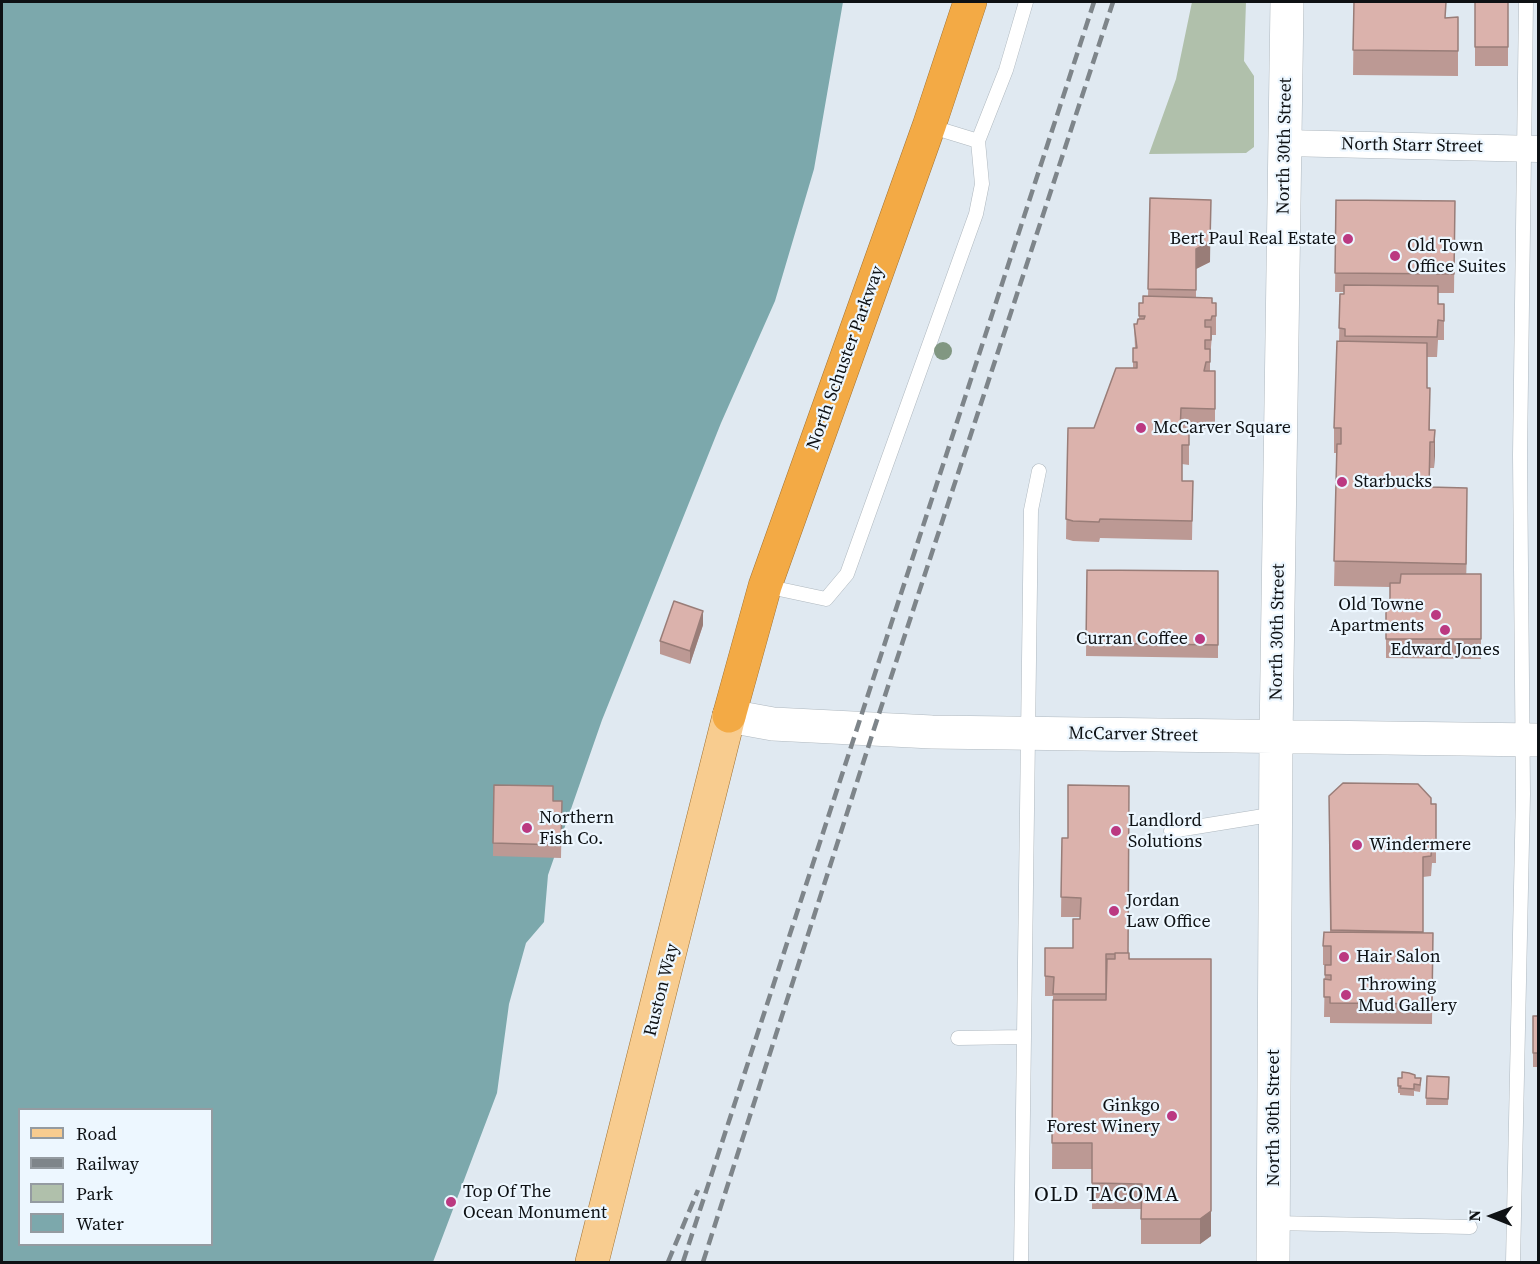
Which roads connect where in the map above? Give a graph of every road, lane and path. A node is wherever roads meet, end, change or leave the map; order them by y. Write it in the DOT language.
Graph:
graph roads {
  1 [pos="970,2"];
  2 [pos="1026,2"];
  3 [pos="1287,2"];
  4 [pos="1526,2"];
  5 [pos="929,126"];
  6 [pos="978,141"];
  7 [pos="1285,143"];
  8 [pos="1532,148"];
  9 [pos="1040,471"];
  10 [pos="765,586"];
  11 [pos="729,716"];
  12 [pos="1026,734"];
  13 [pos="1276,738"];
  14 [pos="1531,740"];
  15 [pos="1277,814"];
  16 [pos="1171,831"];
  17 [pos="1024,1037"];
  18 [pos="958,1038"];
  19 [pos="1273,1223"];
  20 [pos="1470,1227"];
  21 [pos="592,1263"];
  22 [pos="1021,1263"];
  23 [pos="1273,1263"];
  24 [pos="1514,1263"];
  1 -- 5 [label="highway, North Schuster Parkway"];
  2 -- 6 [label="lane"];
  3 -- 7 [label="main road, North 30th Street"];
  4 -- 8 [label="lane"];
  5 -- 6 [label="lane"];
  5 -- 10 [label="highway, North Schuster Parkway"];
  6 -- 10 [label="lane"];
  7 -- 8 [label="street, North Starr Street"];
  7 -- 13 [label="main road, North 30th Street"];
  8 -- 14 [label="lane"];
  9 -- 12 [label="lane"];
  10 -- 11 [label="highway, North Schuster Parkway"];
  11 -- 12 [label="main road, McCarver Street"];
  11 -- 21 [label="main road, Ruston Way"];
  12 -- 13 [label="main road, McCarver Street"];
  12 -- 17 [label="lane"];
  13 -- 14 [label="main road, McCarver Street"];
  13 -- 15 [label="main road, North 30th Street"];
  14 -- 24 [label="lane"];
  15 -- 16 [label="lane"];
  15 -- 19 [label="main road, North 30th Street"];
  17 -- 18 [label="lane"];
  17 -- 22 [label="lane"];
  19 -- 20 [label="lane"];
  19 -- 23 [label="main road, North 30th Street"];
}
